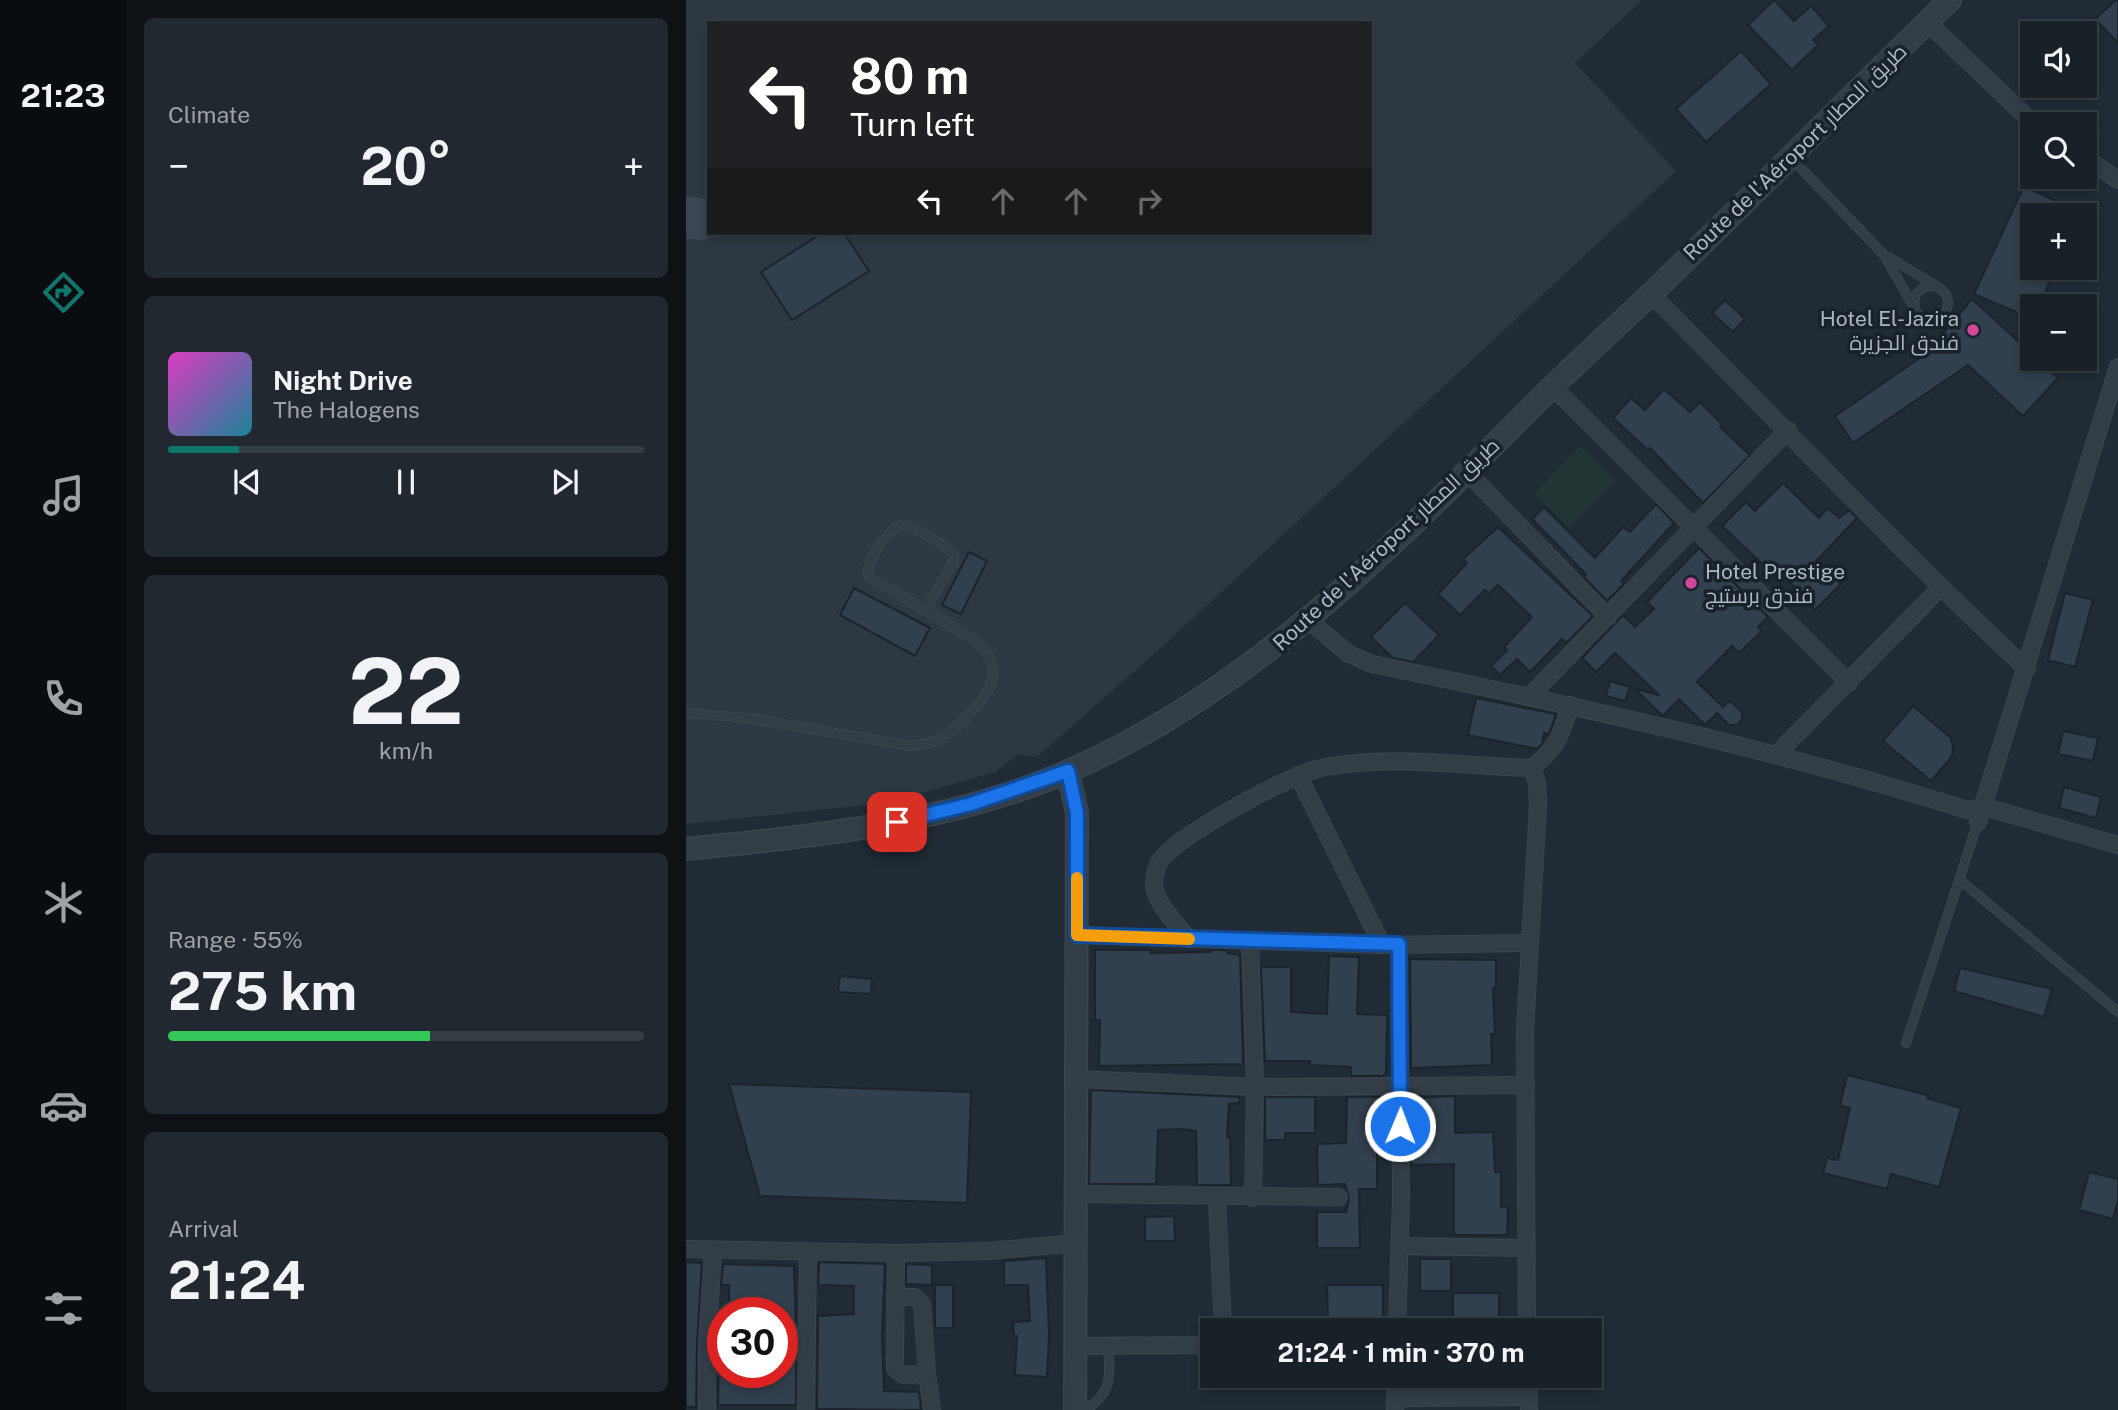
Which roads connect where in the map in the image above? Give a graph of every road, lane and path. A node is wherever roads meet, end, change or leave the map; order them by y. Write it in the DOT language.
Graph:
graph roads {
  1 [pos="1950,0"];
  2 [pos="1927,22"];
  3 [pos="2021,112"];
  4 [pos="1790,157"];
  5 [pos="2097,164"];
  6 [pos="2100,166"];
  7 [pos="2118,166"];
  8 [pos="2118,180"];
  9 [pos="1885,255"];
  10 [pos="1936,286"];
  11 [pos="1651,294"];
  12 [pos="1915,309"];
  13 [pos="2118,367"];
  14 [pos="1553,387"];
  15 [pos="1788,430"];
  16 [pos="1467,472"];
  17 [pos="1694,529"];
  18 [pos="1940,588"];
  19 [pos="926,609"];
  20 [pos="1608,617"];
  21 [pos="1308,620"];
  22 [pos="2027,669"];
  23 [pos="1849,683"];
  24 [pos="1530,696"];
  25 [pos="1570,705"];
  26 [pos="686,713"];
  27 [pos="1776,755"];
  28 [pos="1532,768"];
  29 [pos="1068,771"];
  30 [pos="1298,775"];
  31 [pos="1982,814"];
  32 [pos="2118,845"];
  33 [pos="686,849"];
  34 [pos="1960,880"];
  35 [pos="1077,935"];
  36 [pos="1189,939"];
  37 [pos="1250,941"];
  38 [pos="1529,943"];
  39 [pos="1399,944"];
  40 [pos="1382,945"];
  41 [pos="2118,1012"];
  42 [pos="1906,1043"];
  43 [pos="1078,1079"];
  44 [pos="1526,1085"];
  45 [pos="1255,1087"];
  46 [pos="1401,1087"];
  47 [pos="1076,1194"];
  48 [pos="1217,1197"];
  49 [pos="1339,1197"];
  50 [pos="1253,1198"];
  51 [pos="1075,1243"];
  52 [pos="1399,1246"];
  53 [pos="1526,1248"];
  54 [pos="686,1249"];
  55 [pos="713,1252"];
  56 [pos="808,1253"];
  57 [pos="896,1253"];
  58 [pos="895,1297"];
  59 [pos="1222,1318"];
  60 [pos="1397,1318"];
  61 [pos="1527,1318"];
  62 [pos="1200,1345"];
  63 [pos="1075,1346"];
  64 [pos="1108,1346"];
  65 [pos="927,1374"];
  66 [pos="1529,1403"];
  67 [pos="1395,1404"];
  68 [pos="707,1410"];
  69 [pos="806,1410"];
  70 [pos="932,1410"];
  71 [pos="1075,1410"];
  72 [pos="1085,1410"];
  1 -- 2 [label="street, Route de l'Aéroport طريق المطار"];
  2 -- 3 [label="street"];
  2 -- 4 [label="street, Route de l'Aéroport طريق المطار"];
  4 -- 9 [label="lane"];
  4 -- 11 [label="street, Route de l'Aéroport طريق المطار"];
  5 -- 6 [label="street"];
  6 -- 7 [label="street"];
  6 -- 8 [label="street"];
  9 -- 10 [label="lane"];
  9 -- 12 [label="lane"];
  10 -- 12 [label="lane"];
  10 -- 12 [label="lane"];
  11 -- 14 [label="street, Route de l'Aéroport طريق المطار"];
  11 -- 15 [label="street"];
  13 -- 22 [label="street"];
  14 -- 16 [label="street, Route de l'Aéroport طريق المطار"];
  14 -- 17 [label="street"];
  15 -- 17 [label="street"];
  15 -- 18 [label="street"];
  16 -- 20 [label="street"];
  16 -- 21 [label="street, Route de l'Aéroport طريق المطار"];
  17 -- 20 [label="street"];
  17 -- 23 [label="street"];
  18 -- 22 [label="street"];
  18 -- 23 [label="street"];
  19 -- 19 [label="lane"];
  19 -- 26 [label="lane"];
  20 -- 24 [label="street"];
  21 -- 24 [label="street"];
  21 -- 29 [label="street, Route de l'Aéroport طريق المطار"];
  22 -- 31 [label="street"];
  23 -- 27 [label="street"];
  24 -- 25 [label="street"];
  25 -- 27 [label="street"];
  25 -- 28 [label="street"];
  27 -- 31 [label="street"];
  28 -- 30 [label="street"];
  28 -- 38 [label="street"];
  29 -- 33 [label="street, Route de l'Aéroport طريق المطار"];
  29 -- 35 [label="street"];
  30 -- 36 [label="street"];
  30 -- 40 [label="street"];
  31 -- 32 [label="street"];
  31 -- 34 [label="lane"];
  34 -- 41 [label="lane"];
  34 -- 42 [label="lane"];
  35 -- 36 [label="street"];
  35 -- 43 [label="street"];
  36 -- 37 [label="street"];
  37 -- 40 [label="street"];
  37 -- 45 [label="street"];
  38 -- 39 [label="street"];
  38 -- 44 [label="street"];
  39 -- 40 [label="street"];
  39 -- 46 [label="street"];
  43 -- 45 [label="street"];
  43 -- 47 [label="street"];
  44 -- 46 [label="street"];
  44 -- 53 [label="street"];
  45 -- 46 [label="street"];
  45 -- 50 [label="street"];
  46 -- 52 [label="street"];
  47 -- 48 [label="street"];
  47 -- 51 [label="street"];
  48 -- 50 [label="street"];
  48 -- 59 [label="street"];
  49 -- 50 [label="street"];
  51 -- 57 [label="street"];
  51 -- 63 [label="street"];
  52 -- 53 [label="street"];
  52 -- 60 [label="street"];
  53 -- 61 [label="street"];
  54 -- 55 [label="street"];
  55 -- 56 [label="street"];
  55 -- 68 [label="street"];
  56 -- 57 [label="street"];
  56 -- 69 [label="street"];
  57 -- 58 [label="street"];
  58 -- 65 [label="street"];
  58 -- 65 [label="street"];
  62 -- 64 [label="street"];
  63 -- 64 [label="street"];
  63 -- 71 [label="street"];
  64 -- 72 [label="lane"];
  65 -- 70 [label="street"];
  66 -- 67 [label="street"];
}
